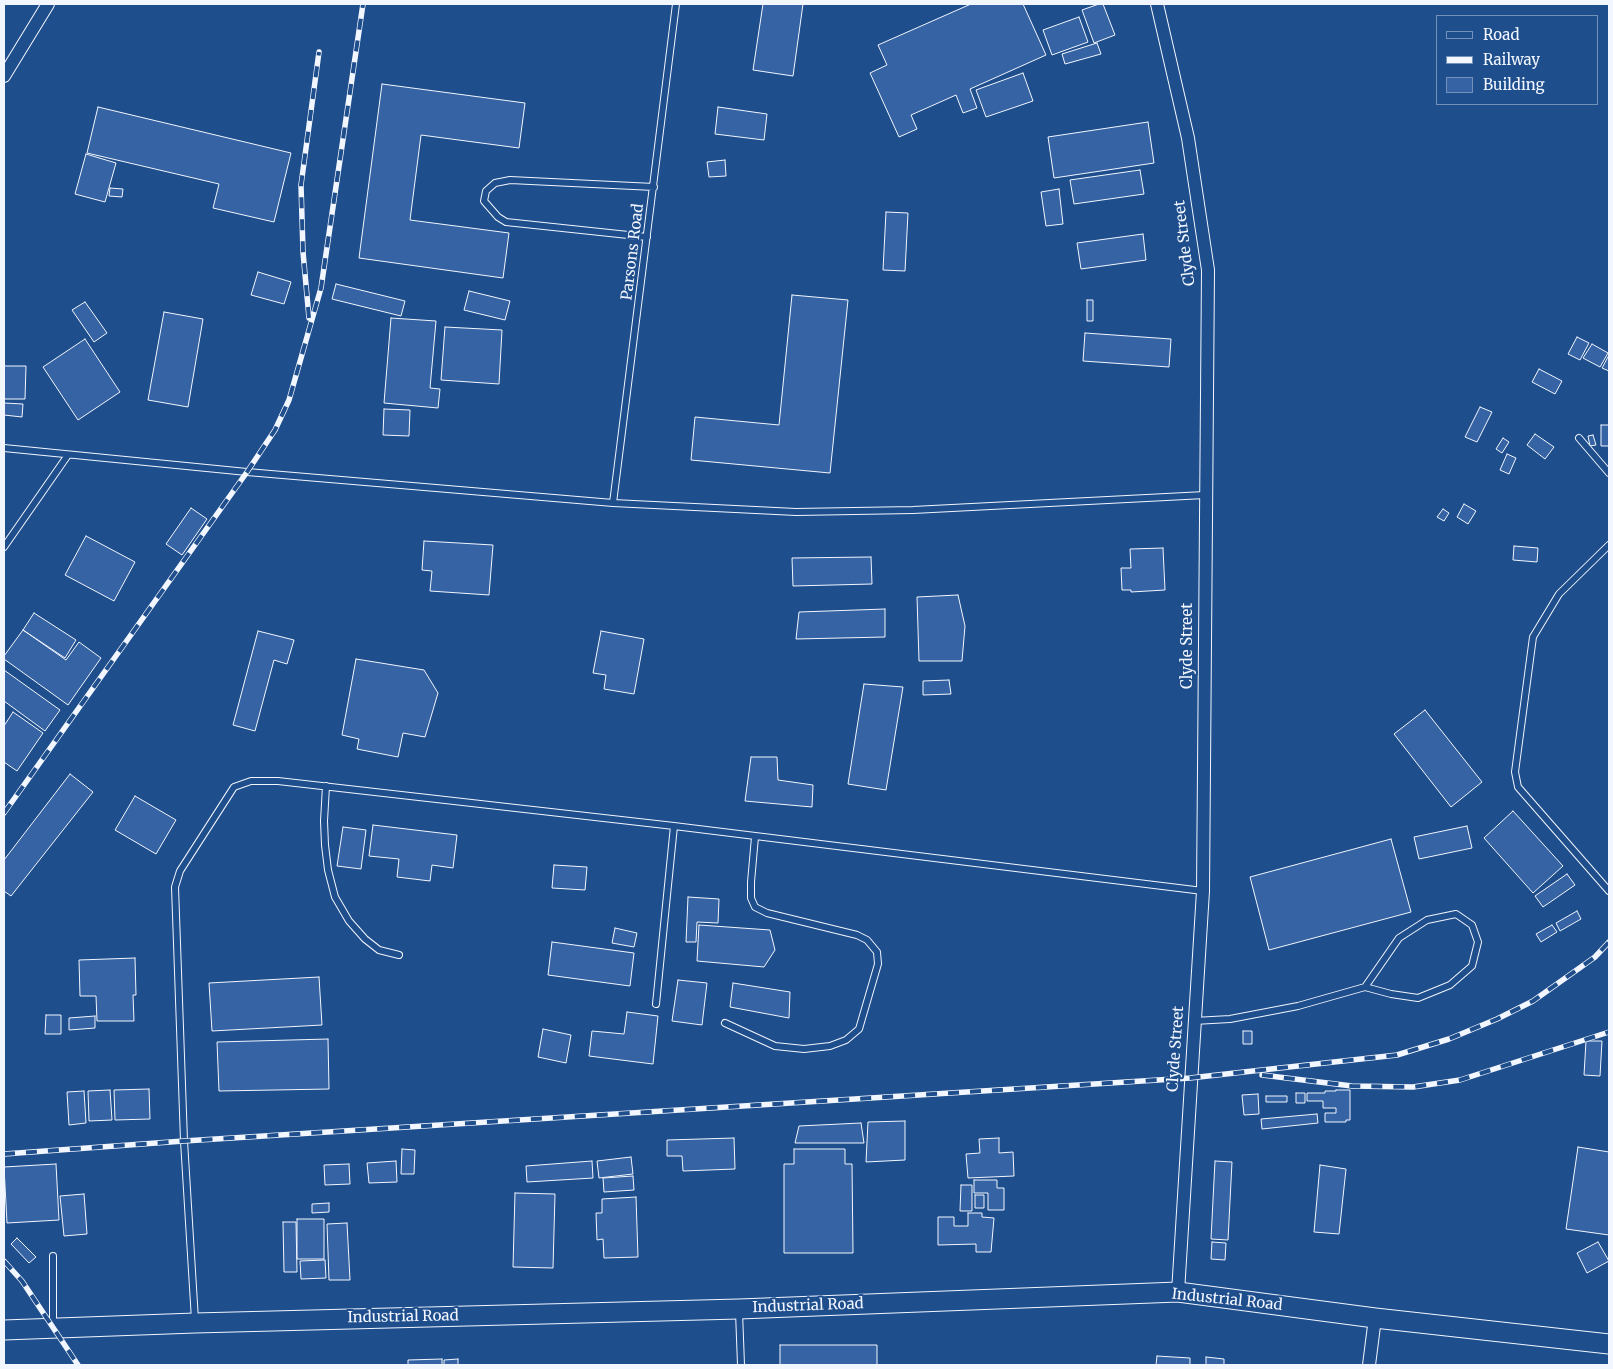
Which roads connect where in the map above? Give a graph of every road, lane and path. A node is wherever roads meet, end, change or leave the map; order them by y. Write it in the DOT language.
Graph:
graph roads {
  1 [pos="48,4"];
  2 [pos="676,4"];
  3 [pos="1157,4"];
  4 [pos="4,76"];
  5 [pos="654,188"];
  6 [pos="647,237"];
  7 [pos="1579,438"];
  8 [pos="4,448"];
  9 [pos="68,455"];
  10 [pos="1609,474"];
  11 [pos="1205,495"];
  12 [pos="613,503"];
  13 [pos="1609,545"];
  14 [pos="4,547"];
  15 [pos="326,786"];
  16 [pos="674,826"];
  17 [pos="755,838"];
  18 [pos="1609,890"];
  19 [pos="1202,891"];
  20 [pos="399,955"];
  21 [pos="1365,987"];
  22 [pos="656,1004"];
  23 [pos="1194,1020"];
  24 [pos="724,1023"];
  25 [pos="52,1256"];
  26 [pos="1178,1292"];
  27 [pos="739,1309"];
  28 [pos="1375,1318"];
  29 [pos="195,1323"];
  30 [pos="53,1328"];
  31 [pos="4,1330"];
  32 [pos="1609,1344"];
  33 [pos="741,1365"];
  34 [pos="1369,1365"];
  1 -- 4 [label="street"];
  2 -- 5 [label="lane, Parsons Road"];
  3 -- 11 [label="street, Clyde Street"];
  5 -- 6 [label="lane, Parsons Road"];
  5 -- 6 [label="lane"];
  6 -- 12 [label="lane, Parsons Road"];
  7 -- 10 [label="lane"];
  8 -- 9 [label="lane"];
  9 -- 12 [label="lane"];
  9 -- 14 [label="lane"];
  11 -- 12 [label="lane"];
  11 -- 19 [label="street, Clyde Street"];
  13 -- 18 [label="lane"];
  15 -- 16 [label="lane"];
  15 -- 20 [label="lane"];
  15 -- 29 [label="lane"];
  16 -- 17 [label="lane"];
  16 -- 22 [label="lane"];
  17 -- 19 [label="lane"];
  17 -- 24 [label="lane"];
  19 -- 23 [label="street, Clyde Street"];
  21 -- 21 [label="lane"];
  21 -- 23 [label="lane"];
  23 -- 26 [label="street, Clyde Street"];
  25 -- 30 [label="lane"];
  26 -- 27 [label="street, Industrial Road"];
  26 -- 28 [label="street, Industrial Road"];
  27 -- 29 [label="street, Industrial Road"];
  27 -- 33 [label="lane"];
  28 -- 32 [label="street, Industrial Road"];
  28 -- 34 [label="street"];
  29 -- 30 [label="street, Industrial Road"];
  30 -- 31 [label="street, Industrial Road"];
}
